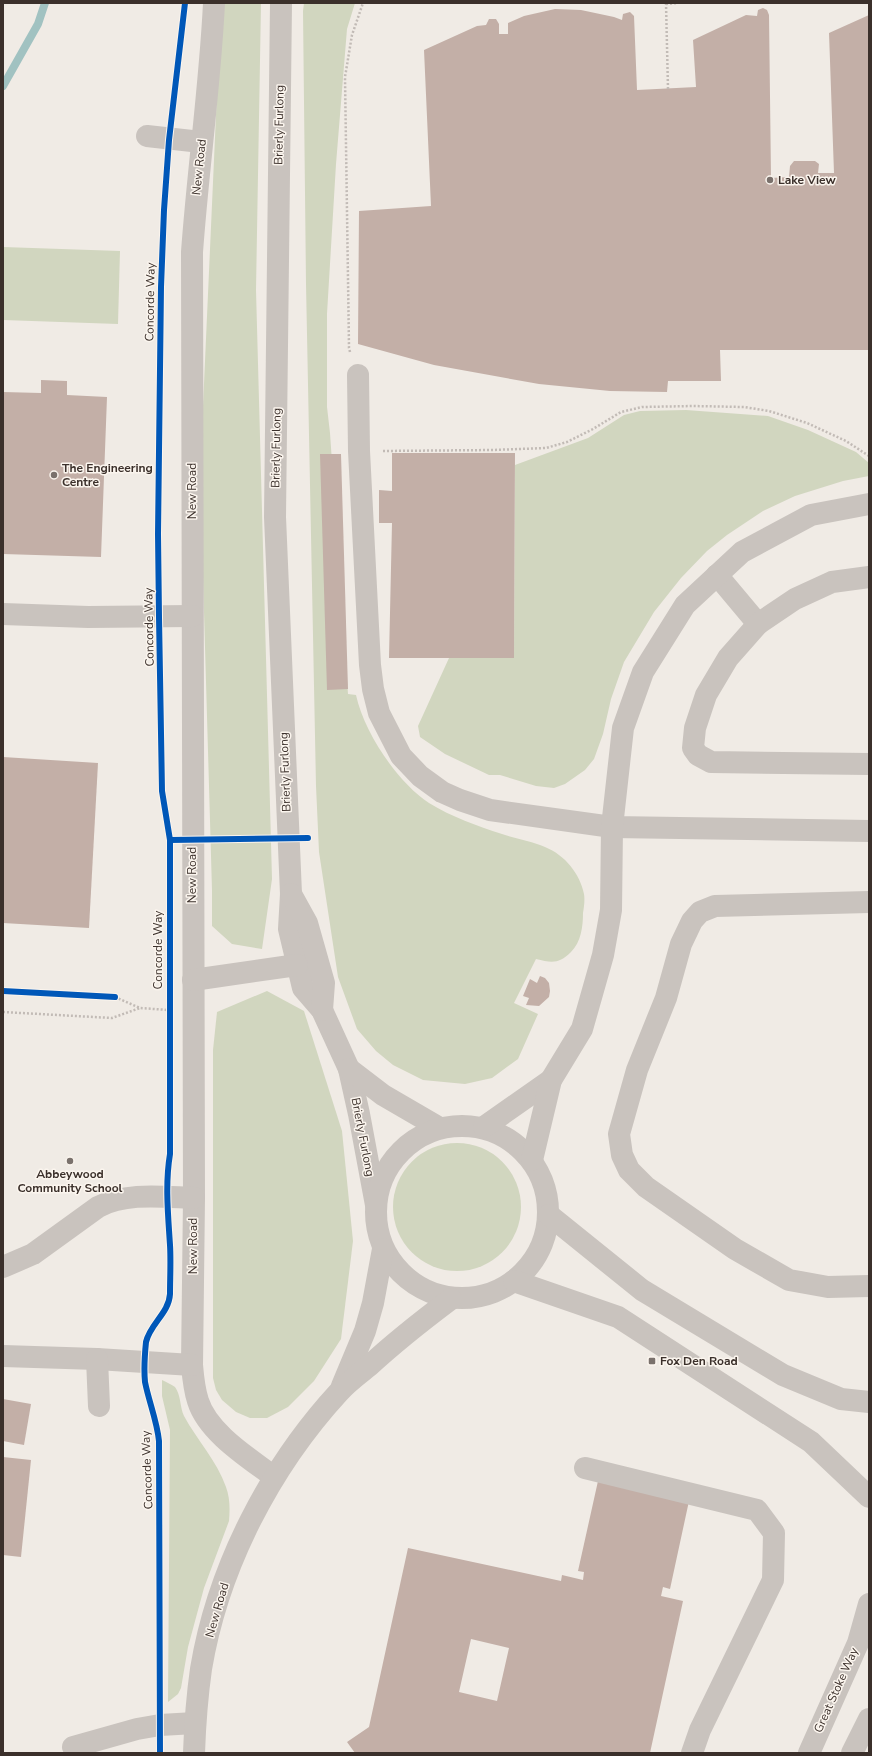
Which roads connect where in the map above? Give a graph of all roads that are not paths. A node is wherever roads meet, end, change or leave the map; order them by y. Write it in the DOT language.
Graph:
graph roads {
  1 [pos="214,3"];
  2 [pos="281,3"];
  3 [pos="147,136"];
  4 [pos="201,142"];
  5 [pos="358,375"];
  6 [pos="869,504"];
  7 [pos="717,575"];
  8 [pos="869,578"];
  9 [pos="3,614"];
  10 [pos="192,616"];
  11 [pos="758,624"];
  12 [pos="869,764"];
  13 [pos="612,827"];
  14 [pos="869,831"];
  15 [pos="291,894"];
  16 [pos="869,902"];
  17 [pos="297,965"];
  18 [pos="193,980"];
  19 [pos="322,1010"];
  20 [pos="348,1070"];
  21 [pos="551,1080"];
  22 [pos="438,1127"];
  23 [pos="484,1127"];
  24 [pos="532,1160"];
  25 [pos="194,1198"];
  26 [pos="376,1205"];
  27 [pos="549,1215"];
  28 [pos="383,1249"];
  29 [pos="3,1267"];
  30 [pos="514,1281"];
  31 [pos="869,1286"];
  32 [pos="451,1299"];
  33 [pos="3,1356"];
  34 [pos="97,1359"];
  35 [pos="192,1365"];
  36 [pos="340,1391"];
  37 [pos="869,1402"];
  38 [pos="99,1406"];
  39 [pos="585,1468"];
  40 [pos="274,1478"];
  41 [pos="869,1497"];
  42 [pos="869,1604"];
  43 [pos="869,1719"];
  44 [pos="195,1723"];
  45 [pos="73,1747"];
  46 [pos="194,1753"];
  47 [pos="692,1753"];
  48 [pos="809,1753"];
  49 [pos="852,1753"];
  1 -- 4 [label="street, New Road"];
  2 -- 15 [label="street, Brierly Furlong"];
  3 -- 4 [label="street"];
  4 -- 10 [label="street, New Road"];
  5 -- 13 [label="street"];
  6 -- 7 [label="street"];
  7 -- 11 [label="street"];
  7 -- 13 [label="street"];
  8 -- 11 [label="street"];
  9 -- 10 [label="street"];
  10 -- 18 [label="street, New Road"];
  11 -- 12 [label="street"];
  13 -- 14 [label="street"];
  13 -- 21 [label="street"];
  15 -- 17 [label="street, Brierly Furlong"];
  15 -- 19 [label="street, Brierly Furlong"];
  16 -- 31 [label="street"];
  17 -- 18 [label="street"];
  17 -- 19 [label="street, Brierly Furlong"];
  18 -- 25 [label="street, New Road"];
  19 -- 20 [label="street, Brierly Furlong"];
  20 -- 22 [label="street, Brierly Furlong"];
  20 -- 26 [label="street, Brierly Furlong"];
  21 -- 23 [label="street"];
  21 -- 24 [label="street"];
  22 -- 23 [label="street"];
  22 -- 26 [label="street"];
  23 -- 24 [label="street"];
  24 -- 27 [label="street"];
  25 -- 29 [label="street"];
  25 -- 35 [label="street, New Road"];
  26 -- 28 [label="street"];
  27 -- 30 [label="street"];
  27 -- 37 [label="street"];
  28 -- 32 [label="street"];
  28 -- 36 [label="street, New Road"];
  30 -- 32 [label="street"];
  30 -- 41 [label="street"];
  32 -- 36 [label="street, New Road"];
  33 -- 34 [label="street"];
  34 -- 35 [label="street"];
  34 -- 38 [label="street"];
  35 -- 40 [label="street, New Road"];
  36 -- 40 [label="street, New Road"];
  39 -- 47 [label="street"];
  40 -- 44 [label="street, New Road"];
  42 -- 48 [label="street, Great Stoke Way"];
  43 -- 49 [label="street"];
  44 -- 45 [label="street"];
  44 -- 46 [label="street, New Road"];
}
